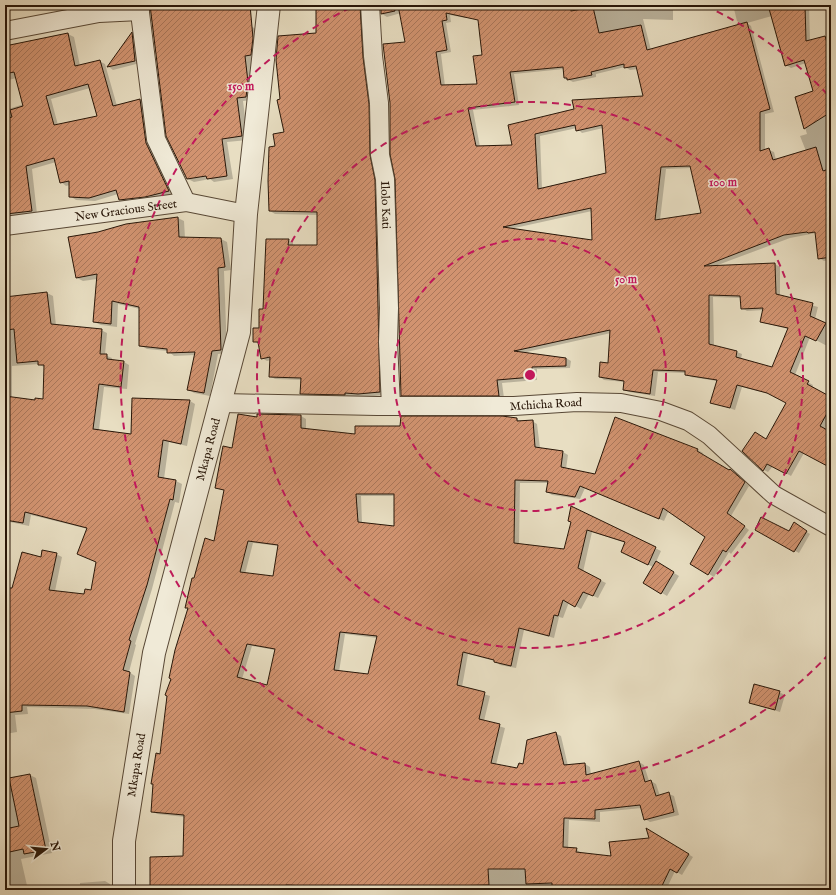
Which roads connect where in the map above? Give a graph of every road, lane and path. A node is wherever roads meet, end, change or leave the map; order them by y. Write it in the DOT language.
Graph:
graph roads {
  1 [pos="269,5"];
  2 [pos="370,5"];
  3 [pos="139,8"];
  4 [pos="5,31"];
  5 [pos="186,202"];
  6 [pos="246,214"];
  7 [pos="5,226"];
  8 [pos="222,403"];
  9 [pos="391,406"];
  10 [pos="831,527"];
  11 [pos="124,890"];
  1 -- 6 [label="street, Mkapa Road"];
  2 -- 9 [label="street, Ilolo Kati"];
  3 -- 4 [label="street"];
  3 -- 5 [label="street"];
  5 -- 6 [label="street, New Gracious Street"];
  5 -- 7 [label="street, New Gracious Street"];
  6 -- 8 [label="street, Mkapa Road"];
  8 -- 9 [label="street, Mchicha Road"];
  8 -- 11 [label="street, Mkapa Road"];
  9 -- 10 [label="street, Mchicha Road"];
}
